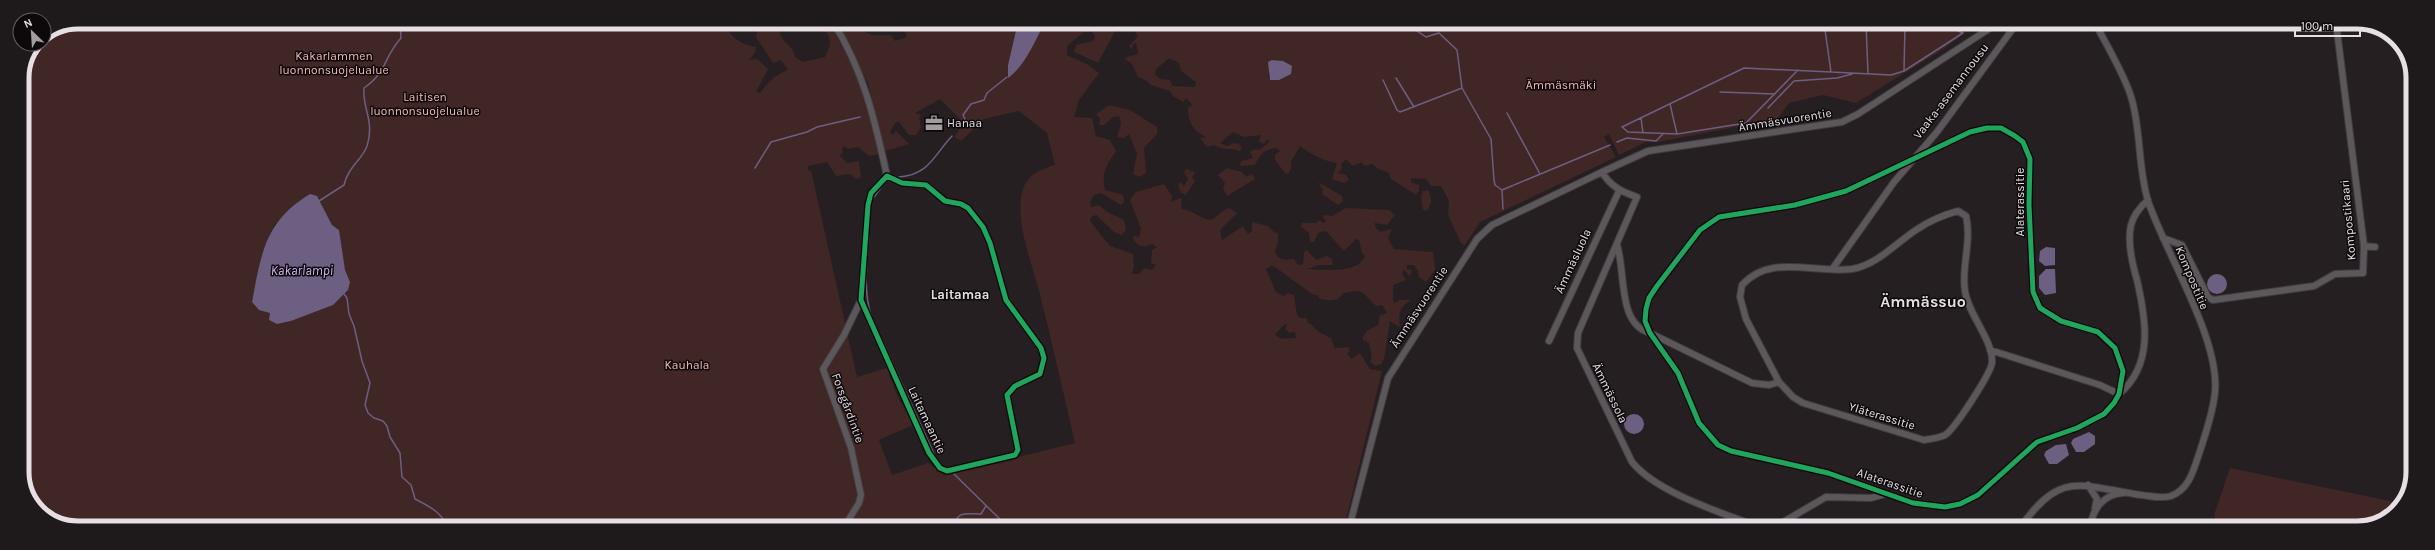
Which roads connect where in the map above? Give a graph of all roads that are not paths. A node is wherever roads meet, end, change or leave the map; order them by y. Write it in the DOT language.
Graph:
graph roads {
  1 [pos="836,29"];
  2 [pos="1990,29"];
  3 [pos="2013,29"];
  4 [pos="2100,29"];
  5 [pos="2337,29"];
  6 [pos="1910,161"];
  7 [pos="1602,172"];
  8 [pos="888,176"];
  9 [pos="1619,191"];
  10 [pos="2148,200"];
  11 [pos="2163,238"];
  12 [pos="1617,245"];
  13 [pos="2364,246"];
  14 [pos="2375,247"];
  15 [pos="1833,268"];
  16 [pos="861,300"];
  17 [pos="1650,333"];
  18 [pos="1549,342"];
  19 [pos="1990,350"];
  20 [pos="1779,382"];
  21 [pos="2120,394"];
  22 [pos="2088,485"];
  23 [pos="2127,493"];
  24 [pos="1885,494"];
  25 [pos="2094,510"];
  26 [pos="848,521"];
  27 [pos="1350,521"];
  28 [pos="1743,521"];
  29 [pos="1785,521"];
  30 [pos="2025,521"];
  31 [pos="2092,521"];
  1 -- 8 [label="street"];
  2 -- 7 [label="street, Ämmäsvuorentie"];
  3 -- 6 [label="street, Vaaka-asemannousu"];
  4 -- 10 [label="street, Kompostitie"];
  5 -- 13 [label="street, Kompostikaari"];
  6 -- 15 [label="street, Vaaka-asemannousu"];
  6 -- 17 [label="street, Alaterassitie"];
  6 -- 21 [label="street, Alaterassitie"];
  7 -- 9 [label="street"];
  7 -- 27 [label="street, Ämmäsvuorentie"];
  8 -- 16 [label="street, Laitamaantie"];
  8 -- 16 [label="street, Laitamaantie"];
  9 -- 12 [label="street, Ämmässola"];
  9 -- 18 [label="street, Ämmäsluola"];
  10 -- 11 [label="street, Kompostitie"];
  10 -- 21 [label="street"];
  11 -- 13 [label="street, Kompostikaari"];
  11 -- 23 [label="street, Kompostitie"];
  12 -- 17 [label="street"];
  12 -- 28 [label="street, Ämmässola"];
  13 -- 14 [label="street"];
  15 -- 19 [label="street, Yläterassitie"];
  15 -- 20 [label="street, Yläterassitie"];
  16 -- 26 [label="street, Forsgårdintie"];
  17 -- 20 [label="street"];
  17 -- 24 [label="street, Alaterassitie"];
  19 -- 20 [label="street, Yläterassitie"];
  19 -- 21 [label="street"];
  21 -- 24 [label="street, Alaterassitie"];
  22 -- 23 [label="street"];
  22 -- 25 [label="street"];
  22 -- 30 [label="street"];
  23 -- 25 [label="street"];
  24 -- 29 [label="street"];
  25 -- 31 [label="street"];
}
